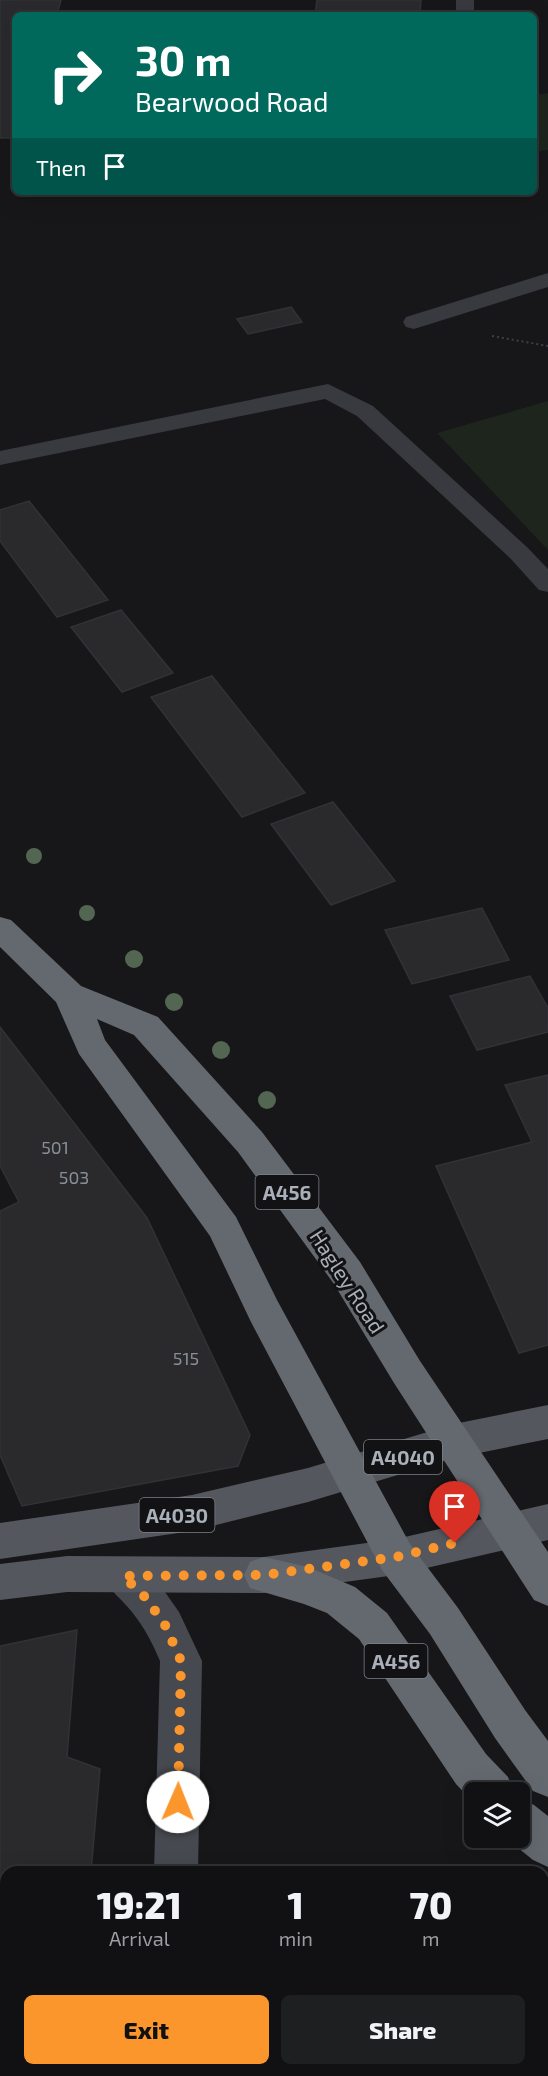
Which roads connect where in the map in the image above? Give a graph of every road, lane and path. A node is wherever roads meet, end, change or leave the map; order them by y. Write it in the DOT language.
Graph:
graph roads {
  1 [pos="548,280"];
  2 [pos="414,322"];
  3 [pos="0,458"];
  4 [pos="548,584"];
  5 [pos="0,928"];
  6 [pos="70,995"];
  7 [pos="548,1422"];
  8 [pos="454,1441"];
  9 [pos="352,1473"];
  10 [pos="530,1526"];
  11 [pos="0,1541"];
  12 [pos="396,1557"];
  13 [pos="264,1575"];
  14 [pos="123,1576"];
  15 [pos="0,1582"];
  16 [pos="548,1587"];
  17 [pos="548,1776"];
  18 [pos="483,1782"];
  19 [pos="530,1829"];
  20 [pos="548,1845"];
  21 [pos="176,1866"];
  1 -- 2 [label="lane"];
  3 -- 4 [label="lane"];
  5 -- 6 [label="highway, Hagley Road / A456"];
  6 -- 8 [label="highway, Hagley Road / A456"];
  6 -- 9 [label="highway, Hagley Road / A456"];
  7 -- 8 [label="main road, A4040"];
  8 -- 9 [label="main road, A4040"];
  8 -- 10 [label="highway, A456"];
  9 -- 11 [label="main road, A4030"];
  9 -- 12 [label="highway, A456"];
  10 -- 12 [label="main road"];
  10 -- 16 [label="highway, A456"];
  12 -- 13 [label="main road"];
  12 -- 17 [label="highway, A456"];
  13 -- 14 [label="main road"];
  13 -- 18 [label="highway, A456"];
  14 -- 15 [label="main road"];
  14 -- 21 [label="street"];
  19 -- 20 [label="highway"];
}
